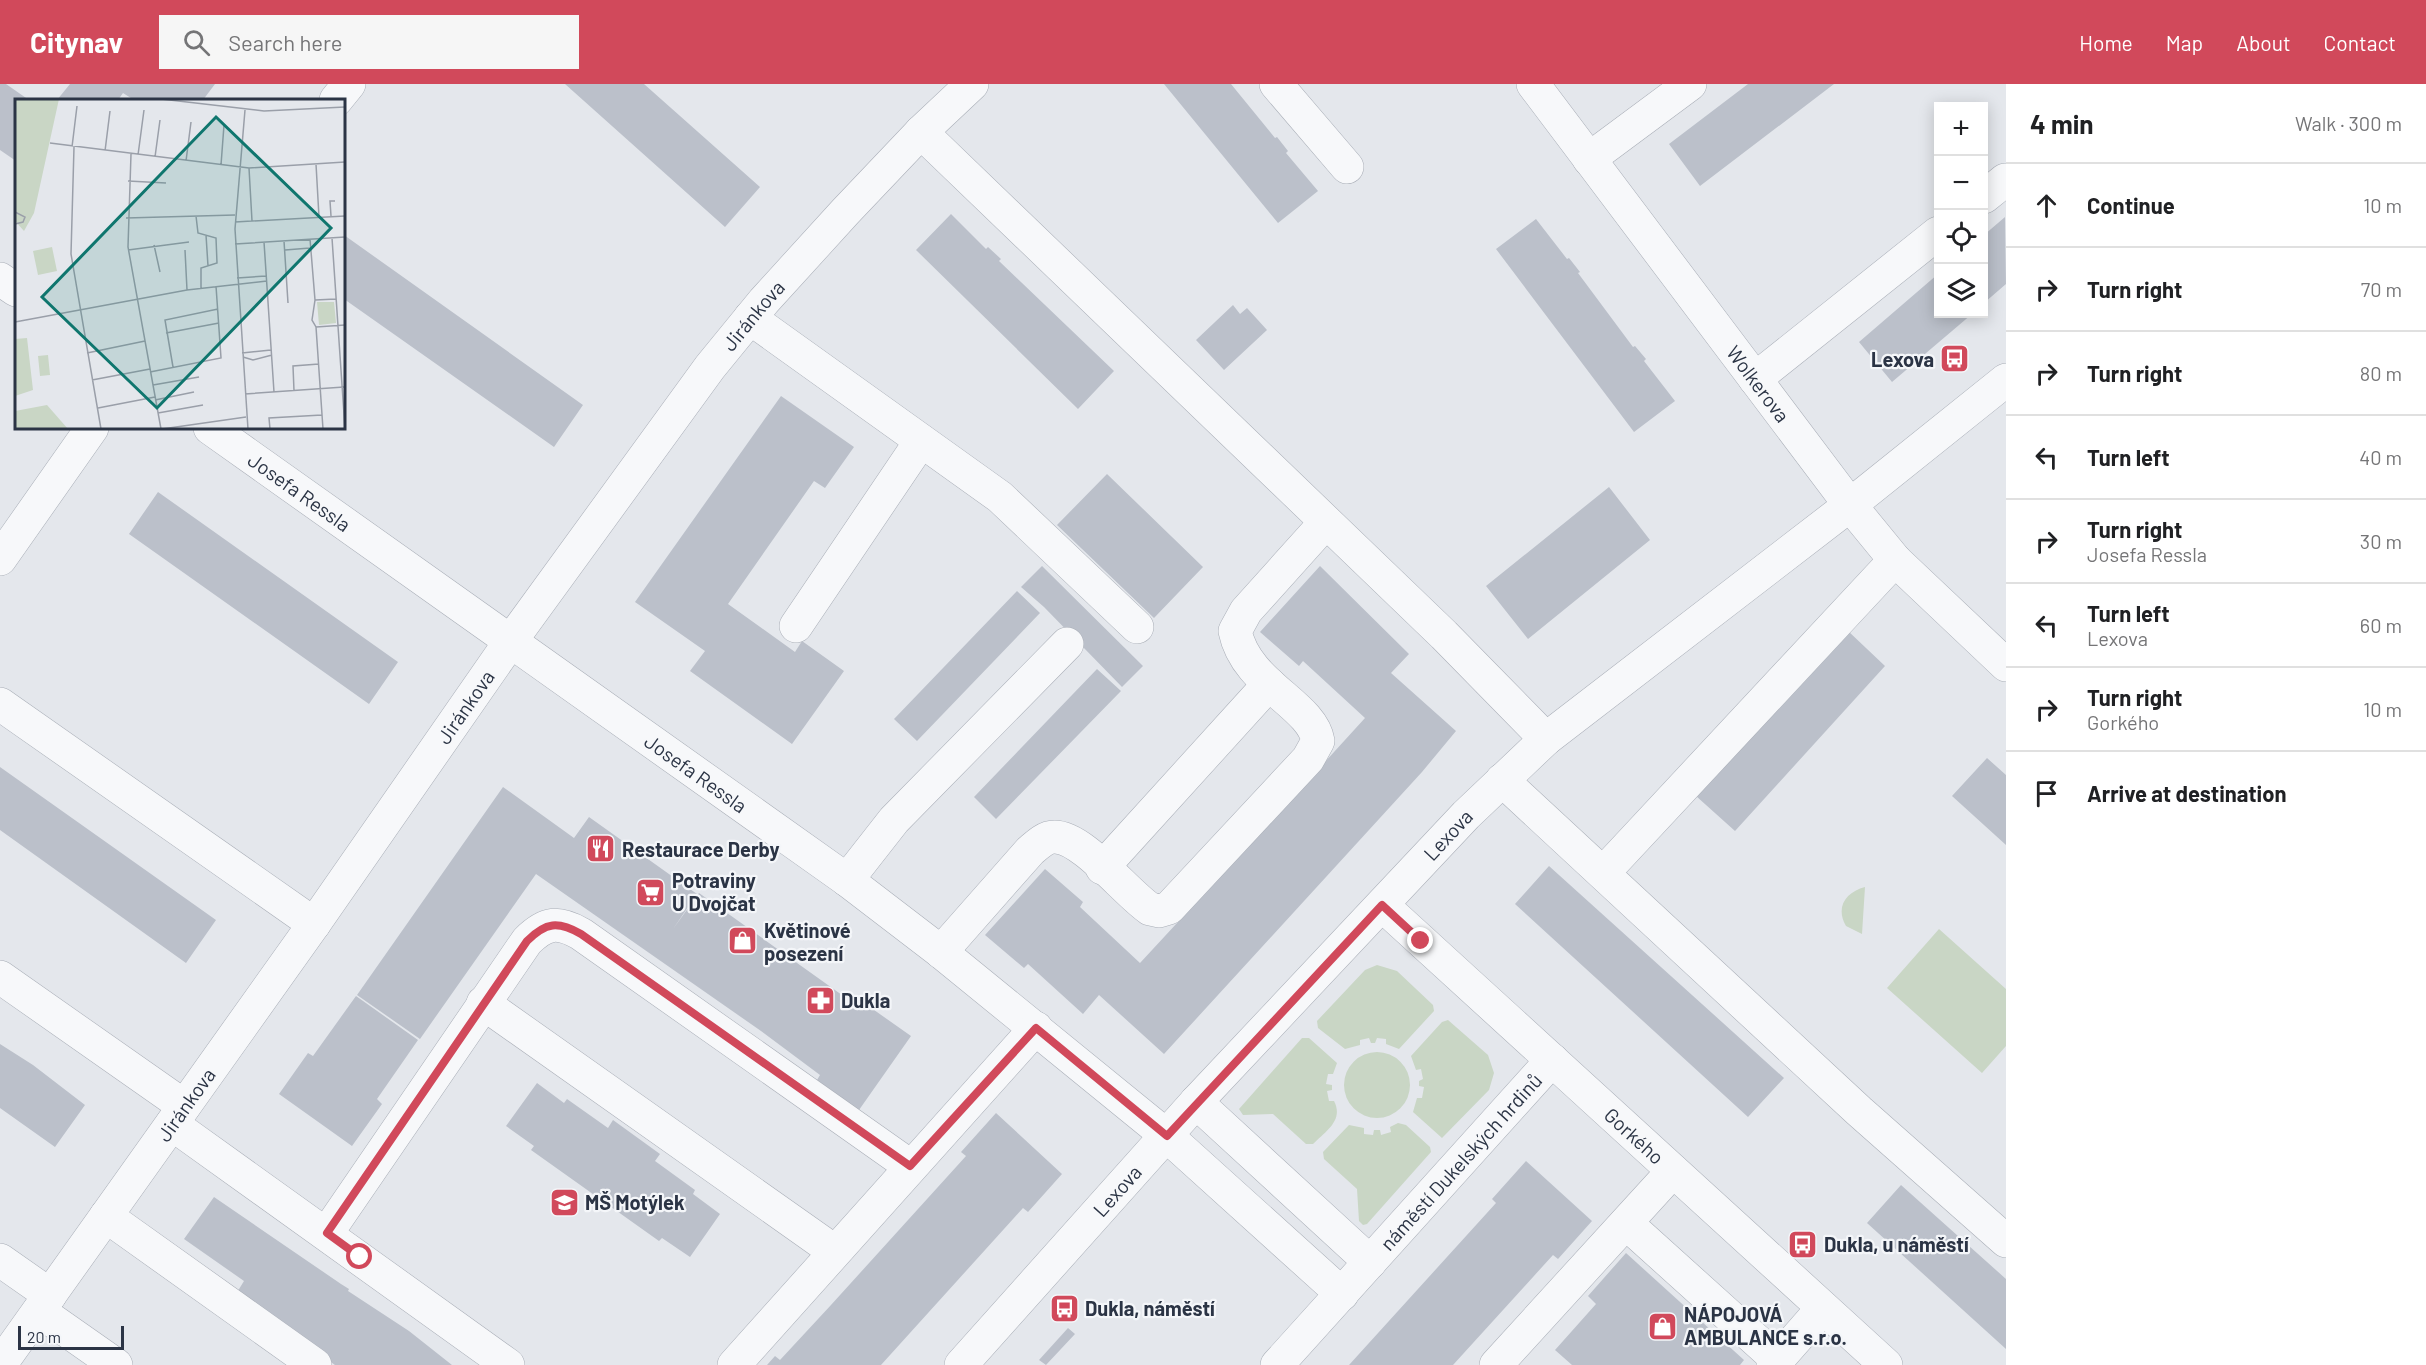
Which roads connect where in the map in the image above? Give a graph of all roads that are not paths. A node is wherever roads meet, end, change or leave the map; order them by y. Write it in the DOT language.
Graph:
graph roads {
  1 [pos="350,84"];
  2 [pos="972,84"];
  3 [pos="1276,84"];
  4 [pos="1533,84"];
  5 [pos="1690,84"];
  6 [pos="337,99"];
  7 [pos="921,132"];
  8 [pos="1589,159"];
  9 [pos="1347,167"];
  10 [pos="1934,236"];
  11 [pos="0,279"];
  12 [pos="15,290"];
  13 [pos="750,318"];
  14 [pos="1755,379"];
  15 [pos="2006,380"];
  16 [pos="91,429"];
  17 [pos="211,429"];
  18 [pos="921,441"];
  19 [pos="1850,505"];
  20 [pos="1326,522"];
  21 [pos="0,559"];
  22 [pos="1894,560"];
  23 [pos="796,626"];
  24 [pos="1137,627"];
  25 [pos="510,642"];
  26 [pos="1067,644"];
  27 [pos="2006,665"];
  28 [pos="1269,684"];
  29 [pos="0,704"];
  30 [pos="1546,739"];
  31 [pos="1502,780"];
  32 [pos="1102,868"];
  33 [pos="1604,872"];
  34 [pos="847,880"];
  35 [pos="1382,905"];
  36 [pos="314,924"];
  37 [pos="941,952"];
  38 [pos="0,977"];
  39 [pos="483,1003"];
  40 [pos="1036,1028"];
  41 [pos="1552,1060"];
  42 [pos="1196,1102"];
  43 [pos="178,1115"];
  44 [pos="1167,1136"];
  45 [pos="910,1166"];
  46 [pos="1673,1171"];
  47 [pos="106,1216"];
  48 [pos="1626,1223"];
  49 [pos="327,1233"];
  50 [pos="2006,1240"];
  51 [pos="834,1251"];
  52 [pos="0,1260"];
  53 [pos="1370,1262"];
  54 [pos="1342,1294"];
  55 [pos="44,1303"];
  56 [pos="1823,1308"];
  57 [pos="1775,1362"];
  58 [pos="0,1365"];
  59 [pos="116,1365"];
  60 [pos="315,1365"];
  61 [pos="508,1365"];
  62 [pos="734,1365"];
  63 [pos="961,1365"];
  64 [pos="1277,1365"];
  65 [pos="1496,1365"];
  66 [pos="1886,1365"];
  1 -- 6 [label="street"];
  2 -- 7 [label="street, Jiránkova"];
  3 -- 9 [label="street"];
  4 -- 8 [label="street, Wolkerova"];
  5 -- 8 [label="street"];
  7 -- 13 [label="street, Jiránkova"];
  7 -- 20 [label="street"];
  8 -- 14 [label="street, Wolkerova"];
  10 -- 14 [label="street"];
  11 -- 12 [label="street"];
  13 -- 18 [label="street"];
  13 -- 25 [label="street, Jiránkova"];
  14 -- 19 [label="street, Wolkerova"];
  15 -- 19 [label="street, Lexova"];
  16 -- 21 [label="street"];
  17 -- 25 [label="street, Josefa Ressla"];
  18 -- 23 [label="street"];
  18 -- 24 [label="street"];
  19 -- 22 [label="street, Wolkerova"];
  19 -- 30 [label="street, Lexova"];
  20 -- 28 [label="street"];
  20 -- 30 [label="street"];
  22 -- 27 [label="street, Wolkerova"];
  22 -- 33 [label="street"];
  25 -- 34 [label="street, Josefa Ressla"];
  25 -- 36 [label="street, Jiránkova"];
  26 -- 34 [label="street"];
  28 -- 32 [label="street"];
  28 -- 32 [label="street"];
  29 -- 36 [label="street"];
  30 -- 31 [label="street, Lexova"];
  31 -- 33 [label="street"];
  31 -- 35 [label="street, Lexova"];
  32 -- 37 [label="street"];
  33 -- 50 [label="street"];
  34 -- 37 [label="street, Josefa Ressla"];
  35 -- 41 [label="street, Gorkého"];
  35 -- 42 [label="street, Lexova"];
  36 -- 43 [label="street, Jiránkova"];
  37 -- 40 [label="street, Josefa Ressla"];
  38 -- 43 [label="street"];
  39 -- 45 [label="street"];
  39 -- 49 [label="street"];
  39 -- 51 [label="street"];
  40 -- 44 [label="street, Josefa Ressla"];
  40 -- 45 [label="street"];
  41 -- 46 [label="street, Gorkého"];
  41 -- 53 [label="street, náměstí Dukelských hrdinů"];
  42 -- 44 [label="street, Lexova"];
  42 -- 53 [label="street, náměstí Dukelských hrdinů"];
  43 -- 47 [label="street, Jiránkova"];
  43 -- 49 [label="street"];
  44 -- 54 [label="street"];
  44 -- 63 [label="street, Lexova"];
  45 -- 51 [label="street"];
  46 -- 48 [label="street"];
  46 -- 56 [label="street, Gorkého"];
  47 -- 55 [label="street, Jiránkova"];
  47 -- 60 [label="street"];
  48 -- 57 [label="street"];
  48 -- 65 [label="street"];
  49 -- 61 [label="street"];
  51 -- 62 [label="street"];
  52 -- 55 [label="street"];
  53 -- 54 [label="street, náměstí Dukelských hrdinů"];
  54 -- 64 [label="street, náměstí Dukelských hrdinů"];
  55 -- 58 [label="street, Jiránkova"];
  55 -- 59 [label="street"];
  56 -- 57 [label="street"];
  56 -- 66 [label="street, Gorkého"];
}
